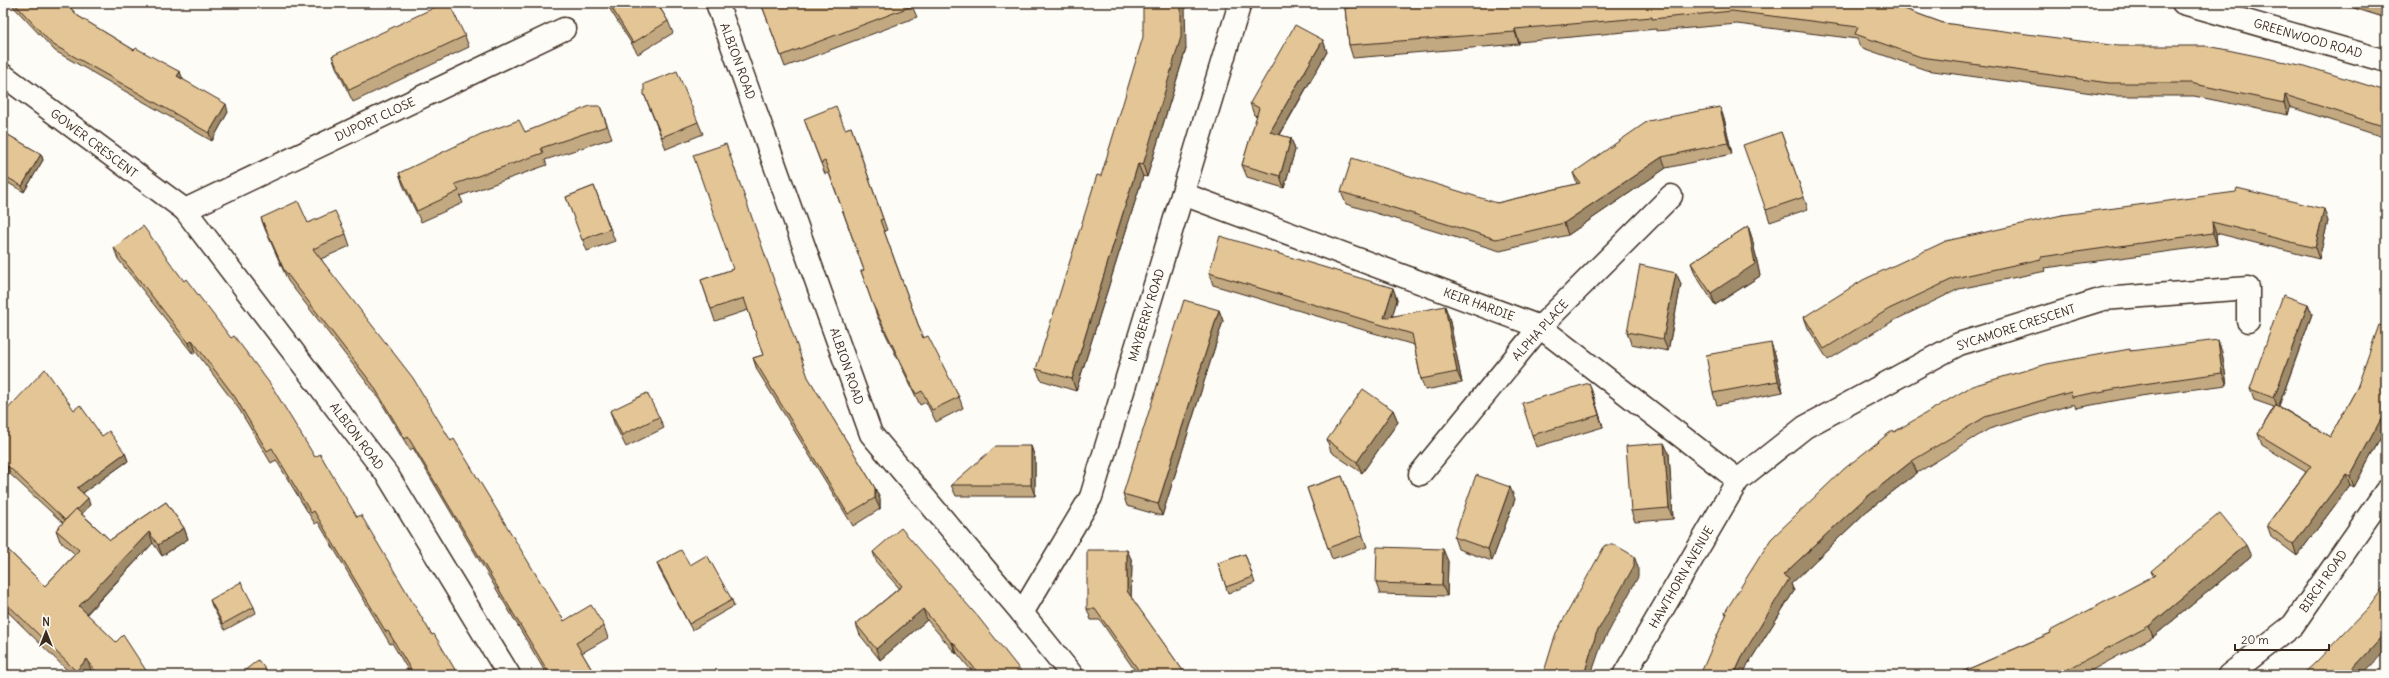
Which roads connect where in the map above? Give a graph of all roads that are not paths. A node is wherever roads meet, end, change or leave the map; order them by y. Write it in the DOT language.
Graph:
graph roads {
  1 [pos="717,3"];
  2 [pos="1240,3"];
  3 [pos="2183,3"];
  4 [pos="564,29"];
  5 [pos="2386,61"];
  6 [pos="3,75"];
  7 [pos="1183,194"];
  8 [pos="1671,196"];
  9 [pos="185,210"];
  10 [pos="2248,321"];
  11 [pos="1540,327"];
  12 [pos="1420,474"];
  13 [pos="1738,480"];
  14 [pos="2386,491"];
  15 [pos="1022,612"];
  16 [pos="509,675"];
  17 [pos="1072,675"];
  18 [pos="1624,675"];
  19 [pos="2229,675"];
  1 -- 15 [label="street, ALBION ROAD"];
  2 -- 7 [label="street, MAYBERRY ROAD"];
  3 -- 5 [label="street, GREENWOOD ROAD"];
  4 -- 9 [label="street, DUPORT CLOSE"];
  6 -- 9 [label="street, GOWER CRESCENT"];
  7 -- 11 [label="street, KEIR HARDIE"];
  7 -- 15 [label="street, MAYBERRY ROAD"];
  8 -- 11 [label="street, ALPHA PLACE"];
  9 -- 16 [label="street, ALBION ROAD"];
  10 -- 13 [label="street, SYCAMORE CRESCENT"];
  11 -- 12 [label="street, ALPHA PLACE"];
  11 -- 13 [label="street, KEIR HARDIE"];
  13 -- 18 [label="street, HAWTHORN AVENUE"];
  14 -- 19 [label="street, BIRCH ROAD"];
  15 -- 17 [label="street, ALBION ROAD"];
}
